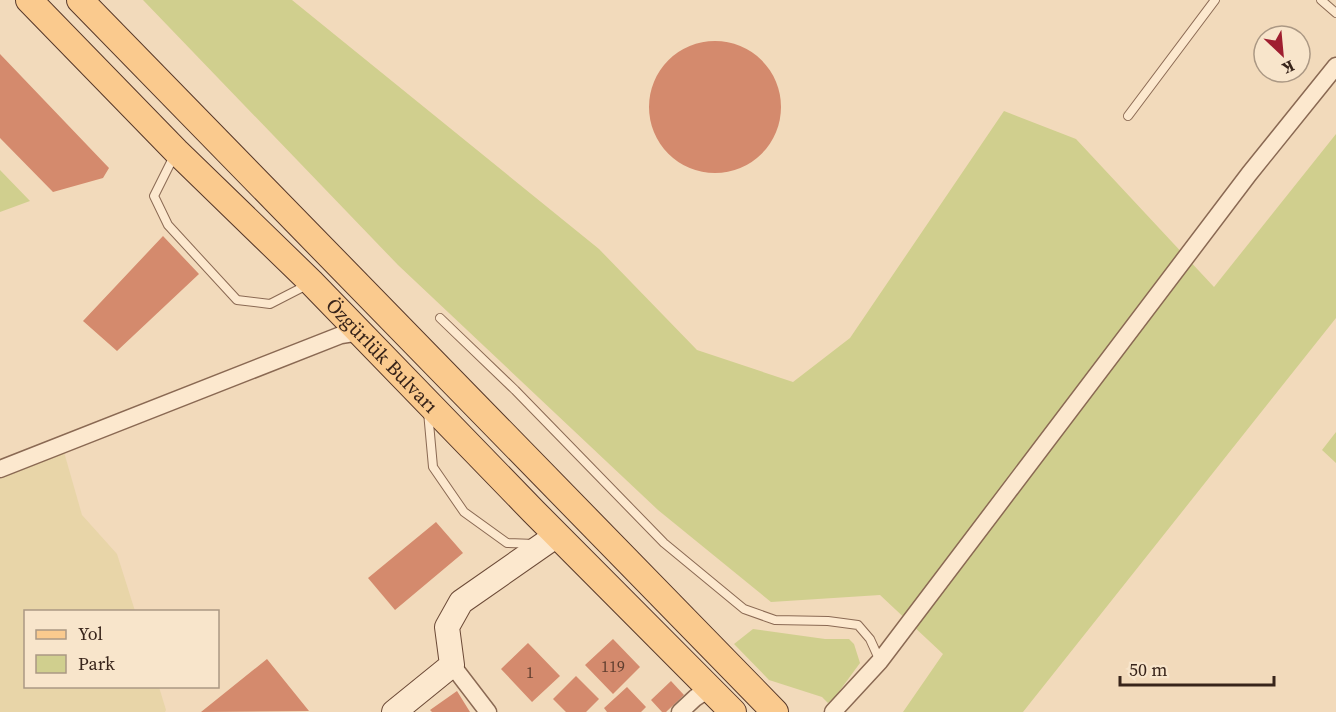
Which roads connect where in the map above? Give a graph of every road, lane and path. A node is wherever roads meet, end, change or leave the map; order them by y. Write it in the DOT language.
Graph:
graph roads {
  1 [pos="29,0"];
  2 [pos="80,0"];
  3 [pos="1215,0"];
  4 [pos="1321,0"];
  5 [pos="1336,13"];
  6 [pos="1336,66"];
  7 [pos="1128,116"];
  8 [pos="176,151"];
  9 [pos="311,282"];
  10 [pos="440,318"];
  11 [pos="360,332"];
  12 [pos="427,402"];
  13 [pos="0,469"];
  14 [pos="551,540"];
  15 [pos="607,540"];
  16 [pos="581,558"];
  17 [pos="880,661"];
  18 [pos="452,664"];
  19 [pos="710,688"];
  20 [pos="394,712"];
  21 [pos="488,712"];
  22 [pos="680,712"];
  23 [pos="733,712"];
  24 [pos="775,712"];
  25 [pos="833,712"];
  1 -- 8 [label="main road, Özgürlük Bulvarı"];
  2 -- 15 [label="main road, Özgürlük Bulvarı"];
  3 -- 7 [label="lane"];
  4 -- 5 [label="lane"];
  6 -- 17 [label="street"];
  8 -- 9 [label="main road, Özgürlük Bulvarı"];
  8 -- 9 [label="lane"];
  9 -- 11 [label="main road, Özgürlük Bulvarı"];
  10 -- 17 [label="lane"];
  11 -- 12 [label="main road, Özgürlük Bulvarı"];
  11 -- 13 [label="street"];
  12 -- 14 [label="main road, Özgürlük Bulvarı"];
  12 -- 14 [label="lane"];
  14 -- 16 [label="main road, Özgürlük Bulvarı"];
  14 -- 18 [label="street"];
  15 -- 16 [label="street"];
  15 -- 24 [label="main road, Özgürlük Bulvarı"];
  16 -- 19 [label="main road, Özgürlük Bulvarı"];
  17 -- 25 [label="street"];
  18 -- 20 [label="street"];
  18 -- 21 [label="street"];
  19 -- 22 [label="street"];
  19 -- 23 [label="main road, Özgürlük Bulvarı"];
}
